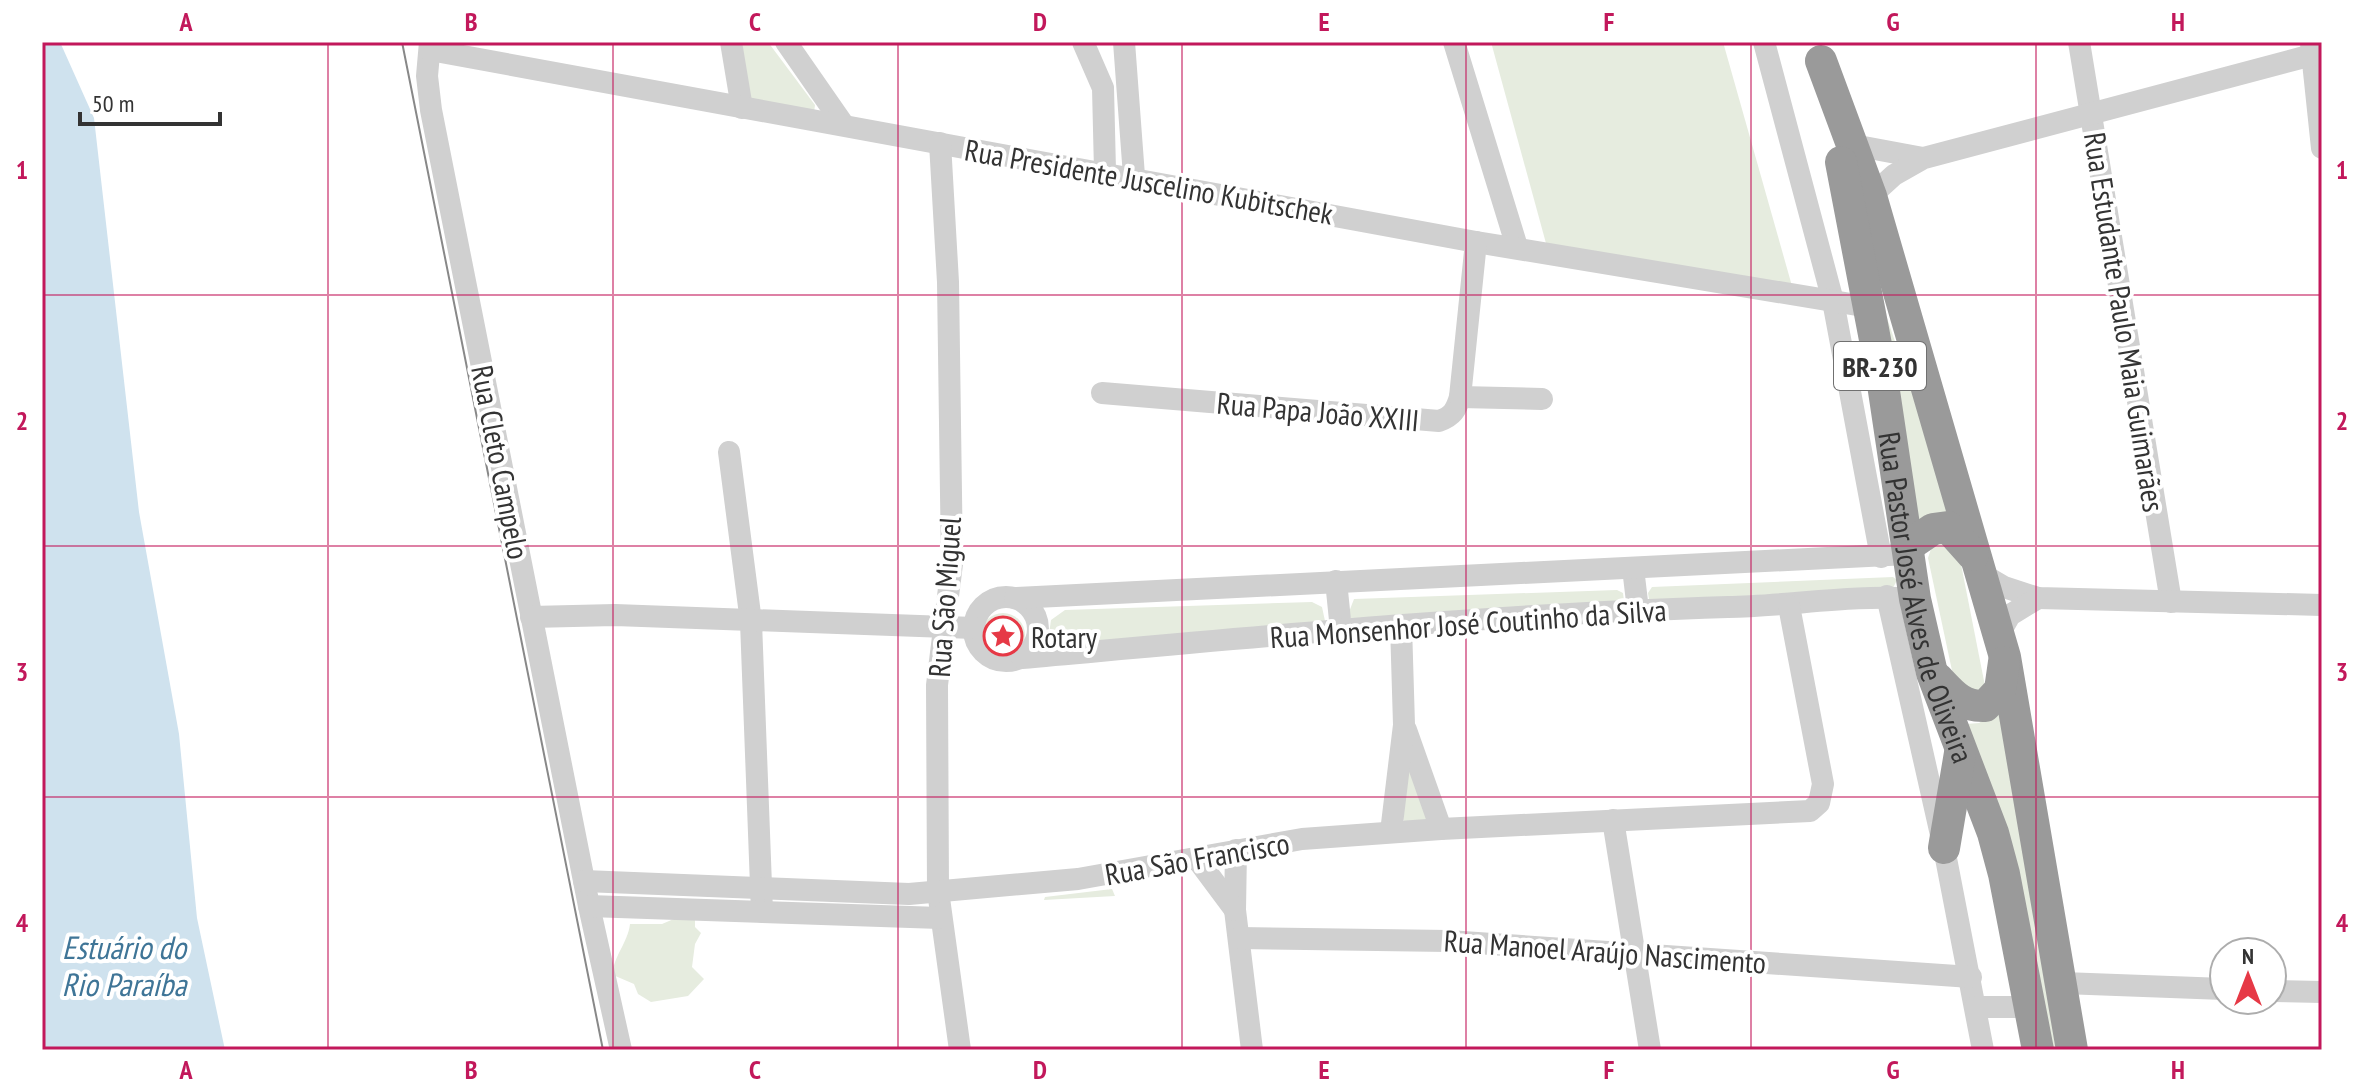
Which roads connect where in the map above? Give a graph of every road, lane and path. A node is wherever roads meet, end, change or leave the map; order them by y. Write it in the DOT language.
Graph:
graph roads {
  1 [pos="731,42"];
  2 [pos="786,42"];
  3 [pos="1454,42"];
  4 [pos="1764,42"];
  5 [pos="2079,42"];
  6 [pos="430,46"];
  7 [pos="1125,47"];
  8 [pos="1087,49"];
  9 [pos="2312,49"];
  10 [pos="742,108"];
  11 [pos="2090,111"];
  12 [pos="843,124"];
  13 [pos="940,143"];
  14 [pos="1853,145"];
  15 [pos="2322,148"];
  16 [pos="1924,158"];
  17 [pos="1105,171"];
  18 [pos="1134,176"];
  19 [pos="1871,196"];
  20 [pos="1476,242"];
  21 [pos="1517,247"];
  22 [pos="1833,301"];
  23 [pos="1869,307"];
  24 [pos="1102,393"];
  25 [pos="1460,397"];
  26 [pos="1542,399"];
  27 [pos="729,452"];
  28 [pos="1899,552"];
  29 [pos="1978,565"];
  30 [pos="1633,568"];
  31 [pos="1336,581"];
  32 [pos="1015,598"];
  33 [pos="1901,598"];
  34 [pos="2038,598"];
  35 [pos="2171,602"];
  36 [pos="2322,605"];
  37 [pos="1789,606"];
  38 [pos="1638,610"];
  39 [pos="531,617"];
  40 [pos="751,622"];
  41 [pos="1401,625"];
  42 [pos="945,627"];
  43 [pos="974,628"];
  44 [pos="1341,630"];
  45 [pos="2002,646"];
  46 [pos="1022,658"];
  47 [pos="1932,673"];
  48 [pos="1404,725"];
  49 [pos="1961,750"];
  50 [pos="1613,820"];
  51 [pos="1441,829"];
  52 [pos="1391,832"];
  53 [pos="1944,848"];
  54 [pos="1236,850"];
  55 [pos="1197,859"];
  56 [pos="584,881"];
  57 [pos="938,891"];
  58 [pos="761,901"];
  59 [pos="589,906"];
  60 [pos="1235,910"];
  61 [pos="940,918"];
  62 [pos="1239,938"];
  63 [pos="1636,952"];
  64 [pos="1971,977"];
  65 [pos="2063,983"];
  66 [pos="2208,988"];
  67 [pos="2288,991"];
  68 [pos="2322,992"];
  69 [pos="1976,1007"];
  70 [pos="2031,1007"];
  71 [pos="621,1050"];
  72 [pos="960,1050"];
  73 [pos="1252,1050"];
  74 [pos="1650,1050"];
  75 [pos="1983,1050"];
  76 [pos="2038,1050"];
  77 [pos="2072,1050"];
  1 -- 10 [label="street"];
  2 -- 12 [label="street"];
  3 -- 21 [label="street"];
  4 -- 22 [label="street, Rua Pastor José Alves de Oliveira"];
  5 -- 11 [label="street, Rua Estudante Paulo Maia Guimarães"];
  6 -- 10 [label="street, Rua Presidente Juscelino Kubitschek"];
  6 -- 39 [label="street, Rua Cleto Campelo"];
  7 -- 8 [label="street"];
  7 -- 18 [label="street"];
  8 -- 17 [label="street"];
  9 -- 11 [label="street"];
  9 -- 15 [label="street"];
  10 -- 12 [label="street, Rua Presidente Juscelino Kubitschek"];
  11 -- 16 [label="street"];
  11 -- 35 [label="street, Rua Estudante Paulo Maia Guimarães"];
  12 -- 13 [label="street, Rua Presidente Juscelino Kubitschek"];
  13 -- 17 [label="street, Rua Presidente Juscelino Kubitschek"];
  13 -- 42 [label="street, Rua São Miguel"];
  14 -- 16 [label="street"];
  14 -- 19 [label="highway, Rua Pastor José Alves de Oliveira / BR-230"];
  14 -- 23 [label="highway, Rua Pastor José Alves de Oliveira / BR-230"];
  16 -- 19 [label="street"];
  17 -- 18 [label="street, Rua Presidente Juscelino Kubitschek"];
  18 -- 20 [label="street, Rua Presidente Juscelino Kubitschek"];
  19 -- 29 [label="highway, Rua Pastor José Alves de Oliveira / BR-230"];
  20 -- 21 [label="street, Rua Presidente Juscelino Kubitschek"];
  20 -- 25 [label="street, Rua Papa João XXIII"];
  21 -- 22 [label="street, Rua Presidente Juscelino Kubitschek"];
  22 -- 23 [label="street, Rua Presidente Juscelino Kubitschek"];
  22 -- 28 [label="street, Rua Pastor José Alves de Oliveira"];
  23 -- 28 [label="highway, Rua Pastor José Alves de Oliveira / BR-230"];
  24 -- 25 [label="street, Rua Papa João XXIII"];
  25 -- 26 [label="street"];
  27 -- 40 [label="street"];
  28 -- 29 [label="highway"];
  28 -- 30 [label="street, Rua Monsenhor José Coutinho da Silva"];
  28 -- 33 [label="highway, Rua Pastor José Alves de Oliveira / BR-230"];
  29 -- 34 [label="street"];
  29 -- 45 [label="highway, Rua Pastor José Alves de Oliveira / BR-230"];
  30 -- 31 [label="street, Rua Monsenhor José Coutinho da Silva"];
  30 -- 38 [label="street"];
  31 -- 32 [label="street, Rua Monsenhor José Coutinho da Silva"];
  31 -- 44 [label="street"];
  32 -- 43 [label="street"];
  32 -- 46 [label="street"];
  33 -- 37 [label="street, Rua Monsenhor José Coutinho da Silva"];
  33 -- 47 [label="highway, Rua Pastor José Alves de Oliveira / BR-230"];
  33 -- 53 [label="street, Rua Pastor José Alves de Oliveira"];
  34 -- 35 [label="street"];
  34 -- 45 [label="street"];
  35 -- 36 [label="street"];
  37 -- 38 [label="street, Rua Monsenhor José Coutinho da Silva"];
  37 -- 50 [label="street, Rua São Francisco"];
  38 -- 41 [label="street, Rua Monsenhor José Coutinho da Silva"];
  39 -- 40 [label="street"];
  39 -- 56 [label="street, Rua Cleto Campelo"];
  40 -- 42 [label="street"];
  40 -- 58 [label="street"];
  41 -- 44 [label="street, Rua Monsenhor José Coutinho da Silva"];
  41 -- 48 [label="street"];
  42 -- 43 [label="street"];
  42 -- 57 [label="street, Rua São Miguel"];
  43 -- 46 [label="street"];
  44 -- 46 [label="street, Rua Monsenhor José Coutinho da Silva"];
  45 -- 47 [label="highway"];
  45 -- 65 [label="highway, Rua Pastor José Alves de Oliveira / BR-230"];
  47 -- 49 [label="highway, Rua Pastor José Alves de Oliveira / BR-230"];
  48 -- 51 [label="street"];
  48 -- 52 [label="street"];
  49 -- 53 [label="highway"];
  49 -- 70 [label="highway, Rua Pastor José Alves de Oliveira / BR-230"];
  50 -- 51 [label="street, Rua São Francisco"];
  50 -- 63 [label="street"];
  51 -- 52 [label="street, Rua São Francisco"];
  52 -- 54 [label="street, Rua São Francisco"];
  53 -- 64 [label="street, Rua Pastor José Alves de Oliveira"];
  54 -- 55 [label="street, Rua São Francisco"];
  54 -- 60 [label="street"];
  55 -- 57 [label="street, Rua São Francisco"];
  55 -- 60 [label="street"];
  56 -- 58 [label="street, Rua São Francisco"];
  56 -- 59 [label="street, Rua Cleto Campelo"];
  57 -- 58 [label="street, Rua São Francisco"];
  57 -- 61 [label="street, Rua São Miguel"];
  58 -- 59 [label="street, Rua São Francisco"];
  58 -- 61 [label="street, Rua São Francisco"];
  59 -- 71 [label="street, Rua Cleto Campelo"];
  60 -- 62 [label="street"];
  61 -- 72 [label="street, Rua São Miguel"];
  62 -- 63 [label="street, Rua Manoel Araújo Nascimento"];
  62 -- 73 [label="street"];
  63 -- 64 [label="street, Rua Manoel Araújo Nascimento"];
  63 -- 74 [label="street"];
  64 -- 69 [label="street, Rua Pastor José Alves de Oliveira"];
  65 -- 66 [label="street"];
  65 -- 77 [label="highway, Rua Pastor José Alves de Oliveira / BR-230"];
  67 -- 68 [label="street"];
  69 -- 70 [label="street"];
  69 -- 75 [label="street, Rua Pastor José Alves de Oliveira"];
  70 -- 76 [label="highway, Rua Pastor José Alves de Oliveira / BR-230"];
}
